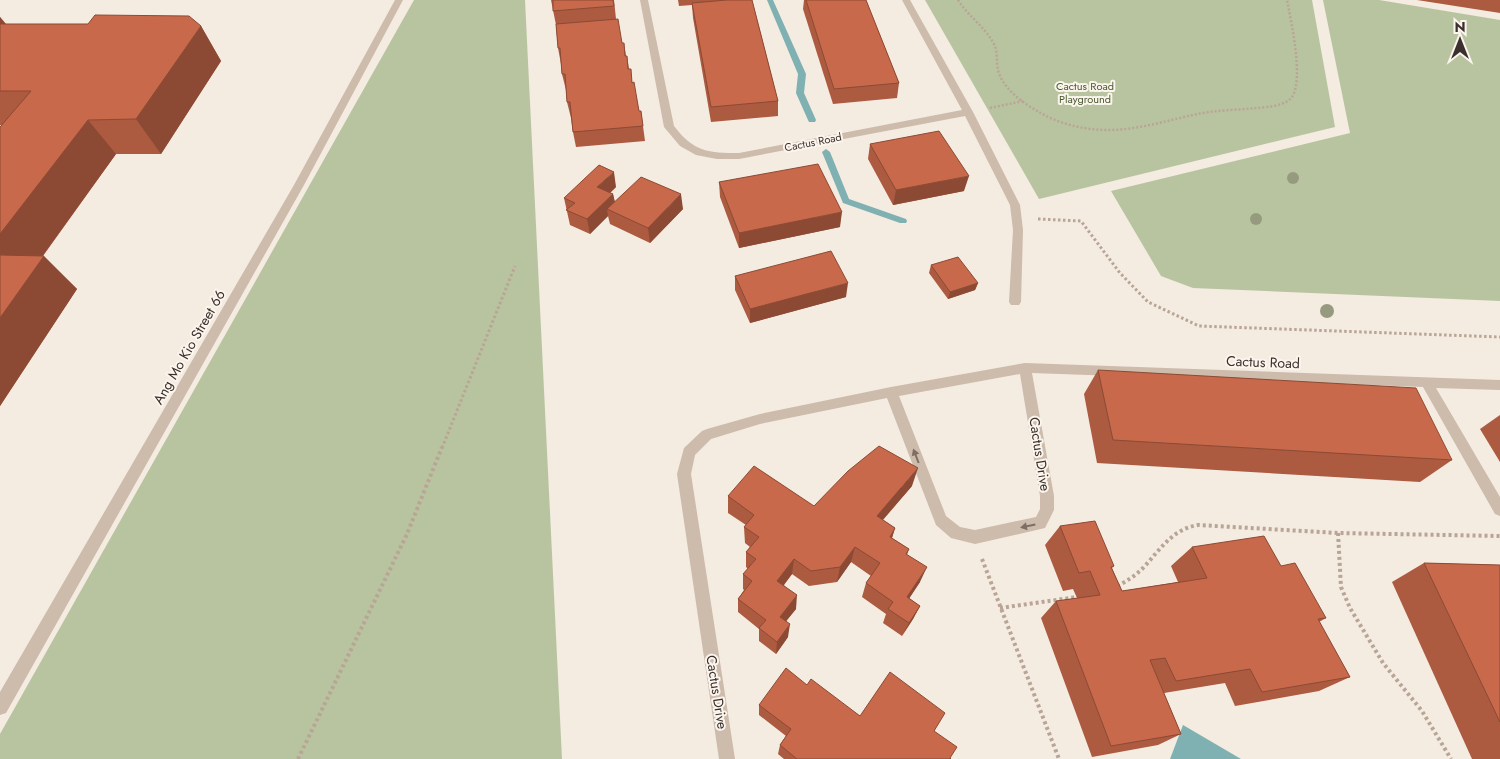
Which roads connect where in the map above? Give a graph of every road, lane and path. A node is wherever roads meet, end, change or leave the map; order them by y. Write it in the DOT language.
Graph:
graph roads {
  1 [pos="399,0"];
  2 [pos="644,0"];
  3 [pos="906,0"];
  4 [pos="958,0"];
  5 [pos="1287,0"];
  6 [pos="1023,101"];
  7 [pos="968,112"];
  8 [pos="1017,218"];
  9 [pos="515,266"];
  10 [pos="1015,302"];
  11 [pos="1500,337"];
  12 [pos="1025,368"];
  13 [pos="1427,383"];
  14 [pos="1500,386"];
  15 [pos="891,392"];
  16 [pos="1500,510"];
  17 [pos="1338,533"];
  18 [pos="1500,536"];
  19 [pos="975,537"];
  20 [pos="1113,588"];
  21 [pos="1077,597"];
  22 [pos="1000,608"];
  23 [pos="0,707"];
  24 [pos="298,759"];
  25 [pos="727,759"];
  26 [pos="1059,759"];
  27 [pos="1451,759"];
  1 -- 23 [label="street, Ang Mo Kio Street 66"];
  2 -- 7 [label="street, Cactus Road"];
  3 -- 7 [label="street"];
  4 -- 6 [label="path"];
  5 -- 6 [label="path"];
  6 -- 7 [label="path"];
  7 -- 8 [label="street"];
  8 -- 10 [label="street"];
  8 -- 11 [label="path"];
  9 -- 24 [label="path"];
  12 -- 13 [label="street, Cactus Road"];
  12 -- 15 [label="street, Cactus Drive"];
  12 -- 19 [label="street, Cactus Drive, one-way"];
  13 -- 14 [label="street, Cactus Road"];
  13 -- 16 [label="street"];
  19 -- 15 [label="street, one-way"];
  15 -- 25 [label="street, Cactus Drive"];
  17 -- 18 [label="path"];
  17 -- 20 [label="path"];
  17 -- 27 [label="path"];
  19 -- 22 [label="path"];
  21 -- 22 [label="path"];
  22 -- 26 [label="path"];
}
